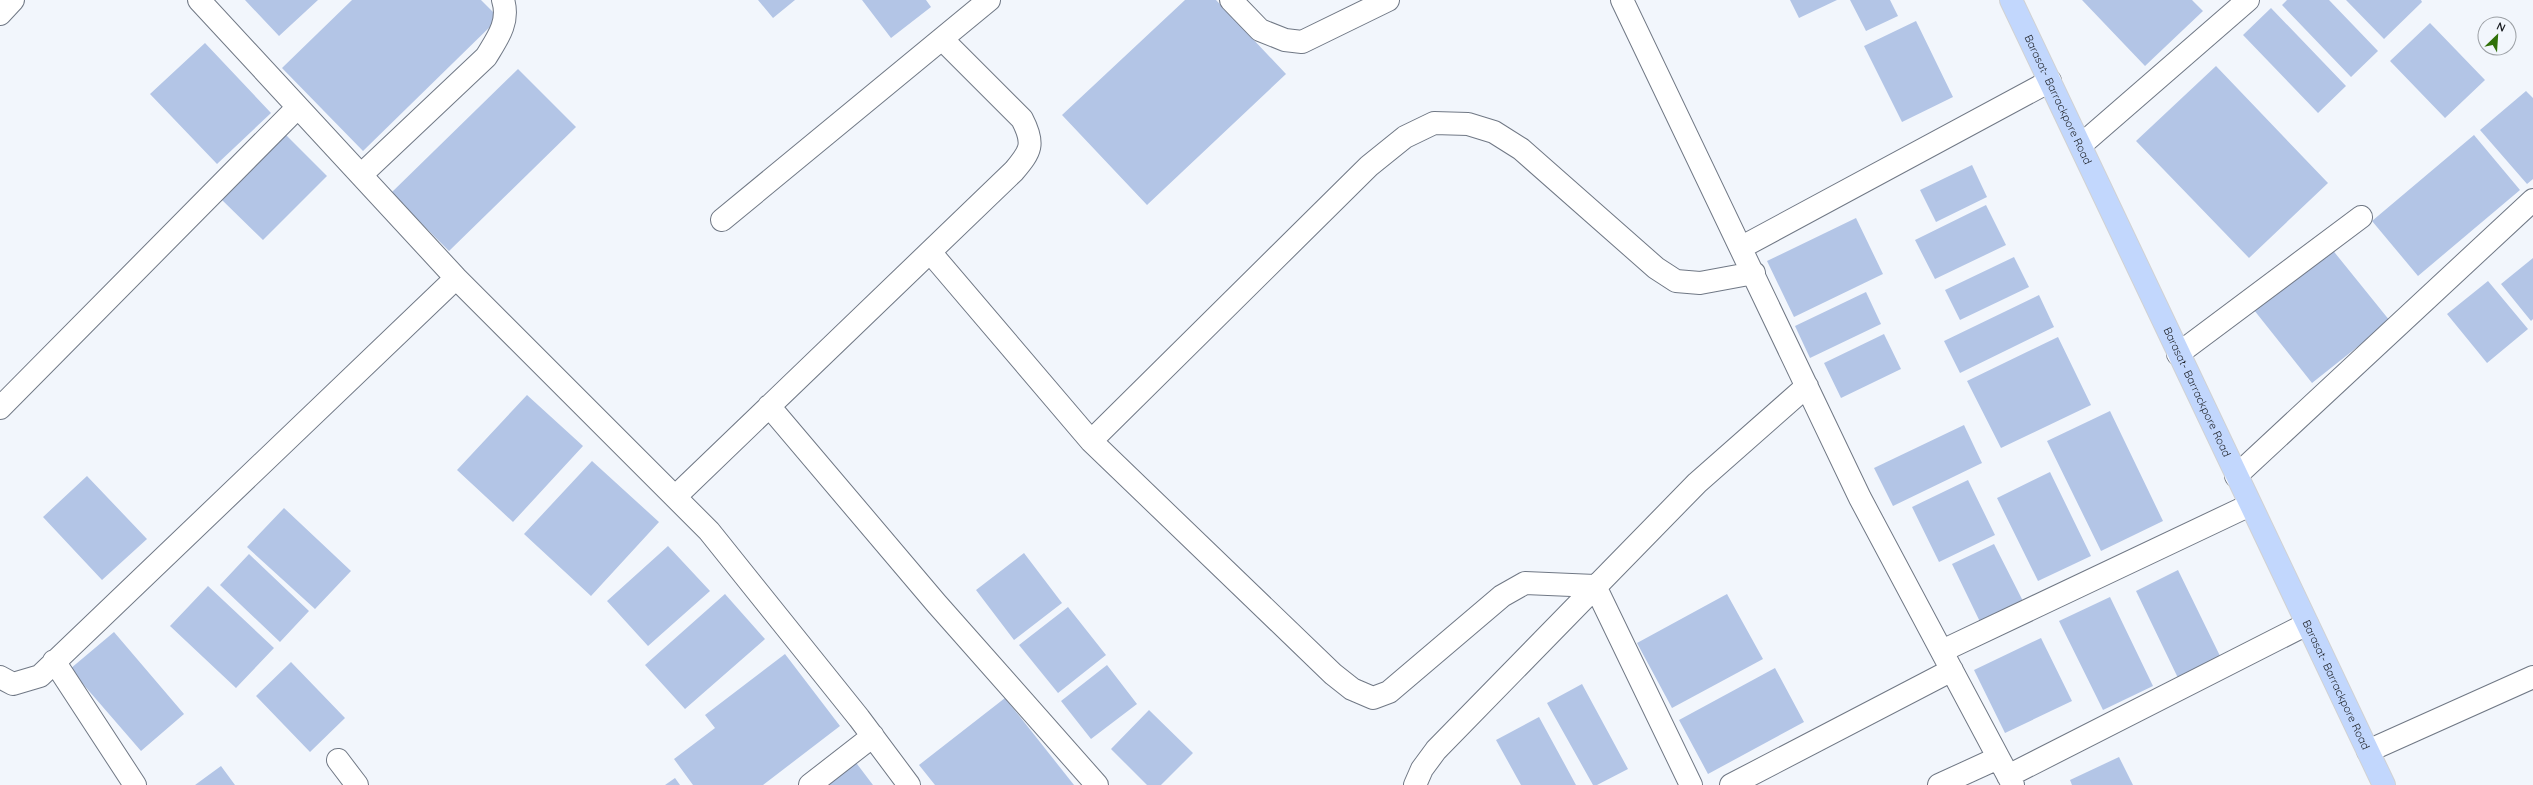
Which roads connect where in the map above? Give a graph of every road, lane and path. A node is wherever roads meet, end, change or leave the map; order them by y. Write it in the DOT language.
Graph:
graph roads {
  1 [pos="13,0"];
  2 [pos="199,0"];
  3 [pos="989,0"];
  4 [pos="1231,0"];
  5 [pos="1388,0"];
  6 [pos="1622,0"];
  7 [pos="2011,0"];
  8 [pos="2248,0"];
  9 [pos="508,4"];
  10 [pos="0,14"];
  11 [pos="942,39"];
  12 [pos="2050,82"];
  13 [pos="298,107"];
  14 [pos="2082,146"];
  15 [pos="361,175"];
  16 [pos="2533,200"];
  17 [pos="2361,217"];
  18 [pos="722,220"];
  19 [pos="1742,247"];
  20 [pos="930,252"];
  21 [pos="1754,273"];
  22 [pos="456,278"];
  23 [pos="2178,354"];
  24 [pos="1807,386"];
  25 [pos="769,406"];
  26 [pos="0,408"];
  27 [pos="1091,441"];
  28 [pos="2236,476"];
  29 [pos="675,497"];
  30 [pos="2250,505"];
  31 [pos="1595,586"];
  32 [pos="2307,624"];
  33 [pos="1942,651"];
  34 [pos="54,661"];
  35 [pos="1952,670"];
  36 [pos="0,677"];
  37 [pos="2533,677"];
  38 [pos="873,736"];
  39 [pos="2368,751"];
  40 [pos="1998,758"];
  41 [pos="338,760"];
  42 [pos="2010,781"];
  43 [pos="135,785"];
  44 [pos="357,785"];
  45 [pos="810,785"];
  46 [pos="909,785"];
  47 [pos="1097,785"];
  48 [pos="1415,785"];
  49 [pos="1691,785"];
  50 [pos="1731,785"];
  51 [pos="1939,785"];
  52 [pos="2384,785"];
  1 -- 10 [label="street"];
  2 -- 13 [label="street"];
  3 -- 11 [label="street"];
  4 -- 5 [label="street"];
  6 -- 19 [label="street"];
  7 -- 12 [label="main road, Barasat- Barrackpore Road"];
  8 -- 14 [label="street"];
  9 -- 15 [label="street"];
  11 -- 18 [label="street"];
  11 -- 20 [label="street"];
  12 -- 14 [label="main road, Barasat- Barrackpore Road"];
  12 -- 19 [label="street"];
  13 -- 15 [label="street"];
  13 -- 26 [label="street"];
  14 -- 23 [label="main road, Barasat- Barrackpore Road"];
  15 -- 22 [label="street"];
  16 -- 28 [label="street"];
  17 -- 23 [label="street"];
  19 -- 21 [label="street"];
  20 -- 25 [label="street"];
  20 -- 27 [label="street"];
  21 -- 24 [label="street"];
  21 -- 27 [label="street"];
  22 -- 29 [label="street"];
  22 -- 34 [label="street"];
  23 -- 28 [label="main road, Barasat- Barrackpore Road"];
  24 -- 31 [label="street"];
  24 -- 33 [label="street"];
  25 -- 29 [label="street"];
  25 -- 47 [label="street"];
  27 -- 31 [label="street"];
  28 -- 30 [label="main road, Barasat- Barrackpore Road"];
  29 -- 38 [label="street"];
  30 -- 32 [label="main road, Barasat- Barrackpore Road"];
  30 -- 33 [label="street"];
  31 -- 48 [label="street"];
  31 -- 49 [label="street"];
  32 -- 39 [label="main road, Barasat- Barrackpore Road"];
  32 -- 42 [label="street"];
  33 -- 35 [label="street"];
  34 -- 36 [label="street"];
  34 -- 43 [label="street"];
  35 -- 40 [label="street"];
  35 -- 50 [label="street"];
  37 -- 39 [label="street"];
  38 -- 45 [label="street"];
  38 -- 46 [label="street"];
  39 -- 52 [label="main road, Barasat- Barrackpore Road"];
  40 -- 42 [label="street"];
  40 -- 51 [label="street"];
  41 -- 44 [label="street"];
}
